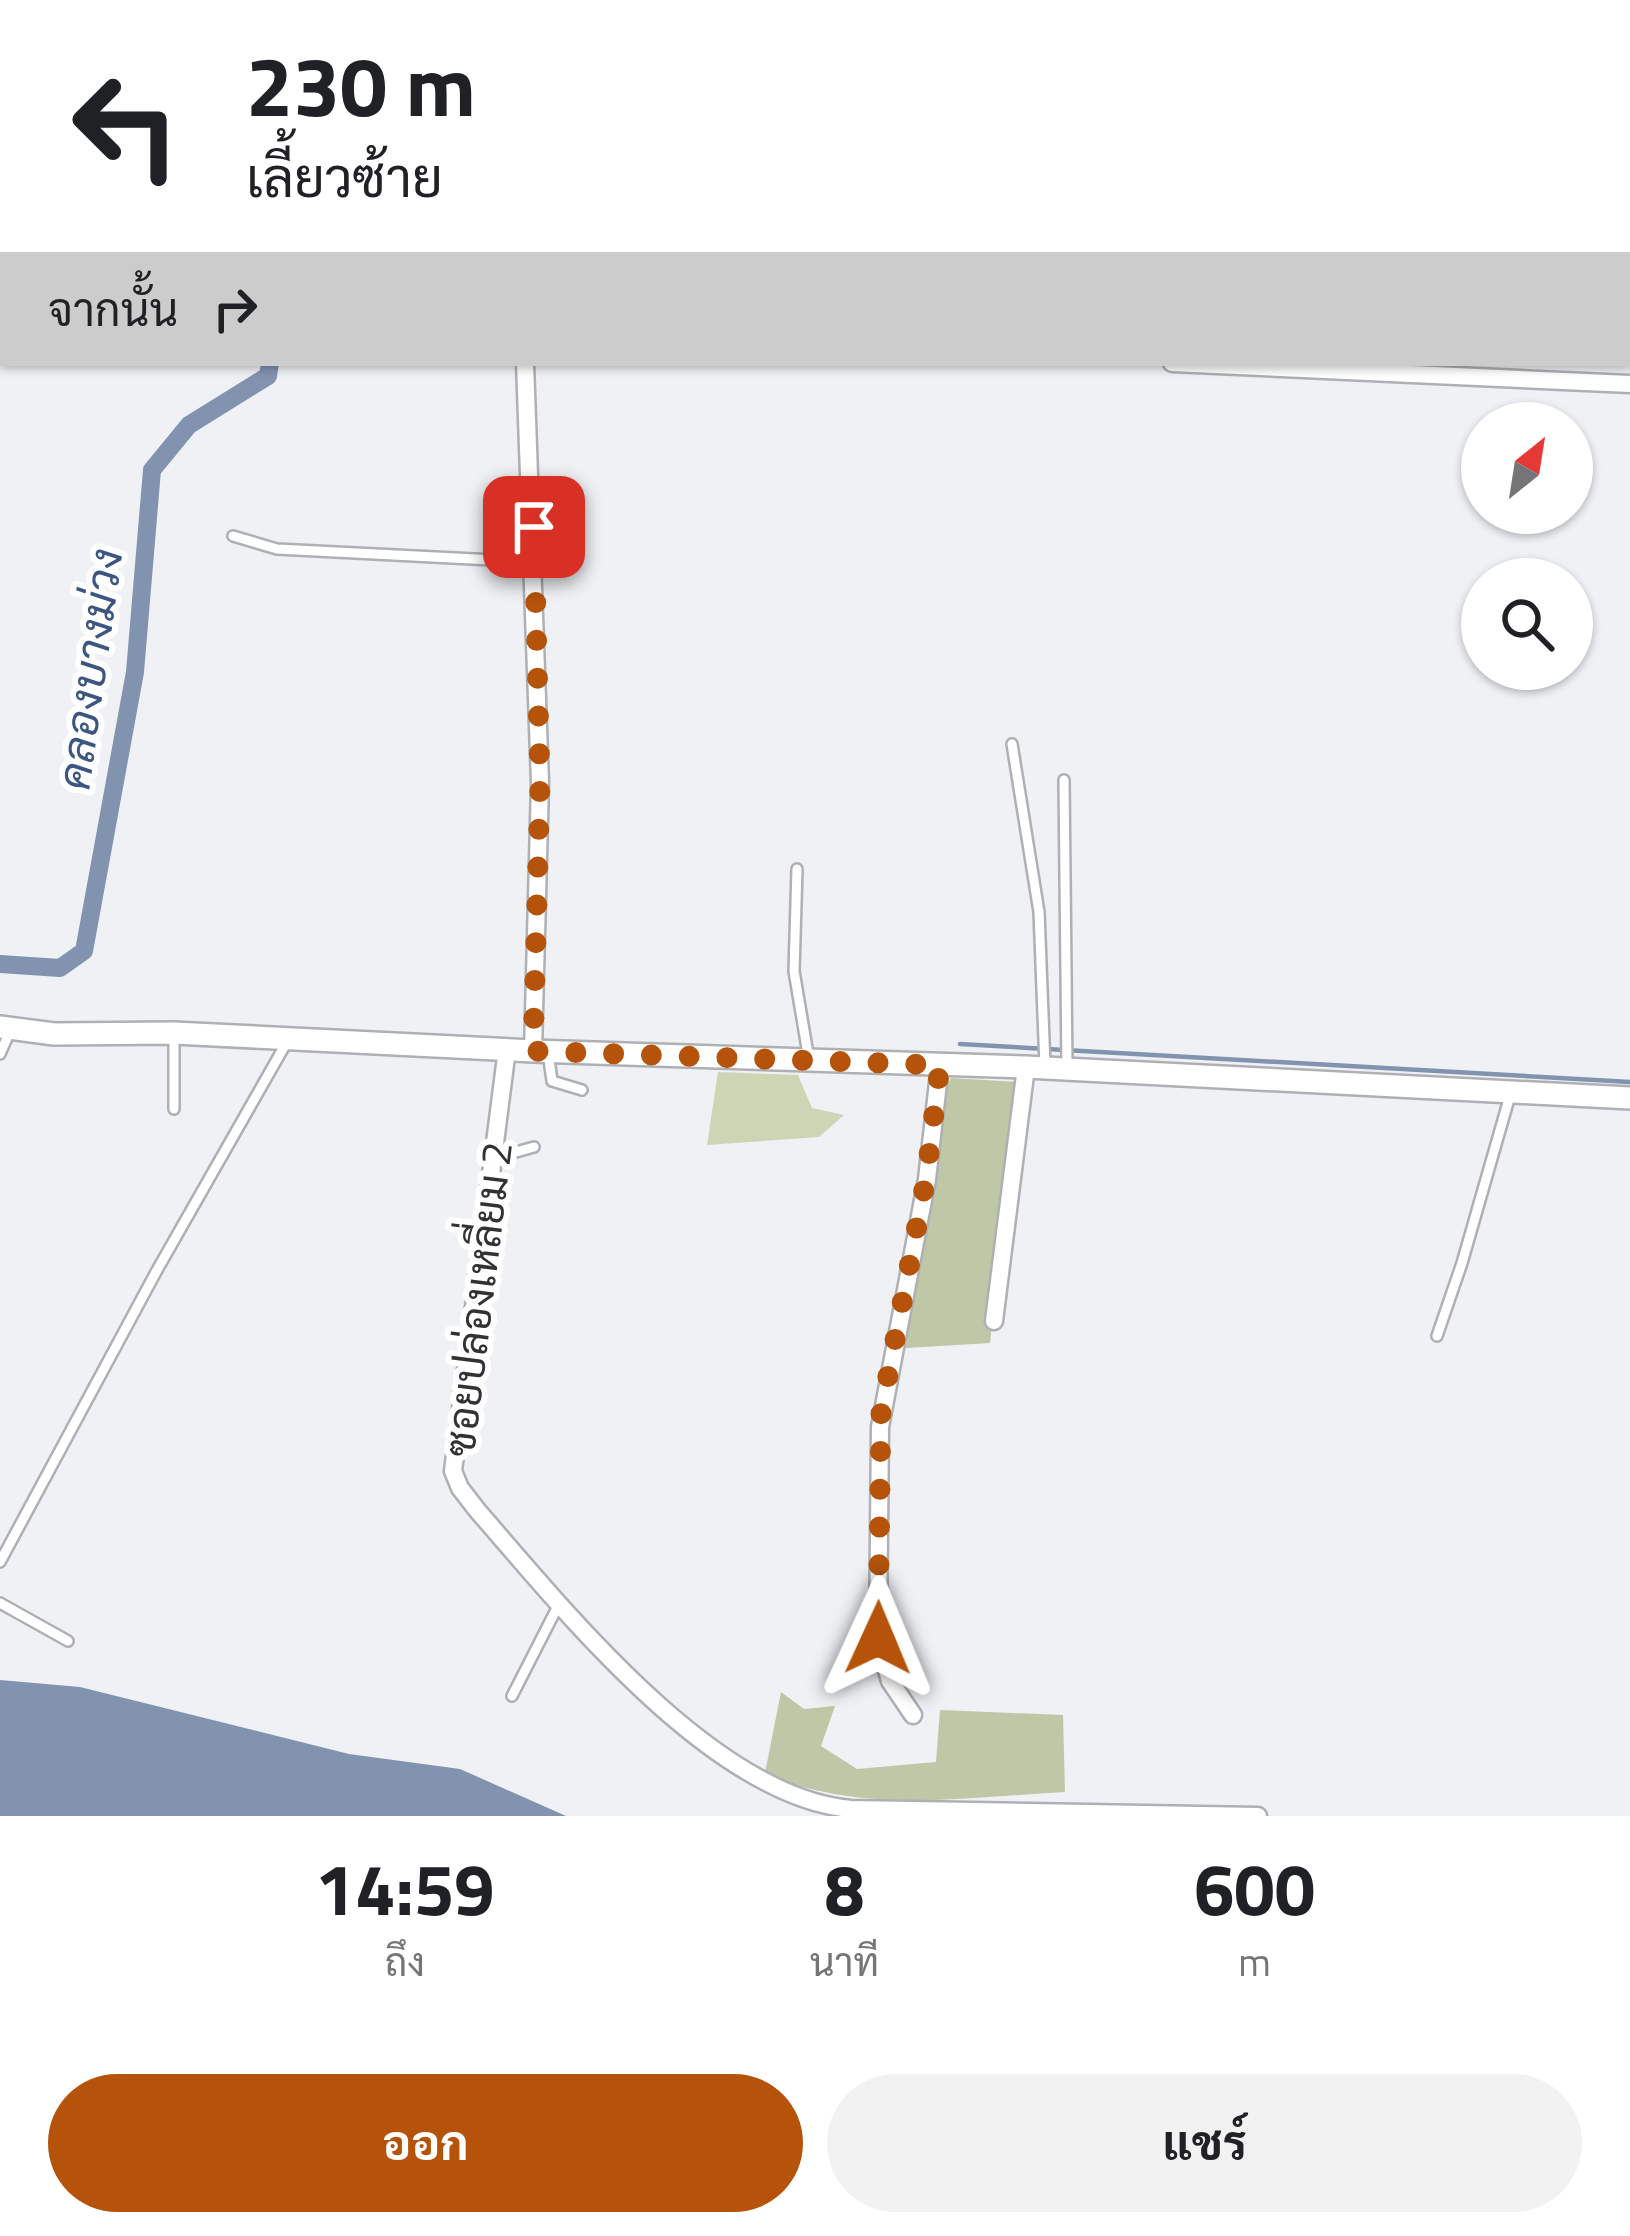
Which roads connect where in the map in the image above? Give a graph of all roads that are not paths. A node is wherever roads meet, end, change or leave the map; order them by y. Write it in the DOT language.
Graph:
graph roads {
  1 [pos="525,366"];
  2 [pos="1308,366"];
  3 [pos="1630,384"];
  4 [pos="233,536"];
  5 [pos="534,562"];
  6 [pos="1012,743"];
  7 [pos="1064,780"];
  8 [pos="796,869"];
  9 [pos="6,1028"];
  10 [pos="174,1034"];
  11 [pos="288,1040"];
  12 [pos="507,1049"];
  13 [pos="541,1052"];
  14 [pos="0,1054"];
  15 [pos="809,1060"];
  16 [pos="940,1065"];
  17 [pos="1046,1068"];
  18 [pos="582,1090"];
  19 [pos="1511,1092"];
  20 [pos="1630,1098"];
  21 [pos="174,1109"];
  22 [pos="534,1147"];
  23 [pos="494,1158"];
  24 [pos="994,1321"];
  25 [pos="1436,1336"];
  26 [pos="0,1562"];
  27 [pos="0,1603"];
  28 [pos="559,1604"];
  29 [pos="68,1640"];
  30 [pos="512,1696"];
  31 [pos="914,1715"];
  32 [pos="832,1812"];
  33 [pos="1258,1816"];
  1 -- 5 [label="street"];
  2 -- 3 [label="street"];
  4 -- 5 [label="lane"];
  5 -- 13 [label="street"];
  6 -- 17 [label="lane"];
  7 -- 17 [label="lane"];
  8 -- 15 [label="lane"];
  9 -- 10 [label="street"];
  9 -- 14 [label="lane"];
  10 -- 11 [label="street"];
  10 -- 21 [label="lane"];
  11 -- 12 [label="street"];
  11 -- 26 [label="lane"];
  12 -- 13 [label="street"];
  12 -- 23 [label="street, ซอยปล่องเหลี่ยม 2"];
  13 -- 15 [label="street"];
  13 -- 18 [label="lane"];
  15 -- 16 [label="street"];
  16 -- 17 [label="street"];
  16 -- 31 [label="street"];
  17 -- 19 [label="street"];
  17 -- 24 [label="street"];
  19 -- 20 [label="street"];
  19 -- 25 [label="lane"];
  22 -- 23 [label="lane"];
  23 -- 28 [label="street, ซอยปล่องเหลี่ยม 2"];
  27 -- 29 [label="lane"];
  28 -- 30 [label="lane"];
  28 -- 32 [label="street, ซอยปล่องเหลี่ยม 2"];
  32 -- 33 [label="street, ซอยปล่องเหลี่ยม 2"];
}
